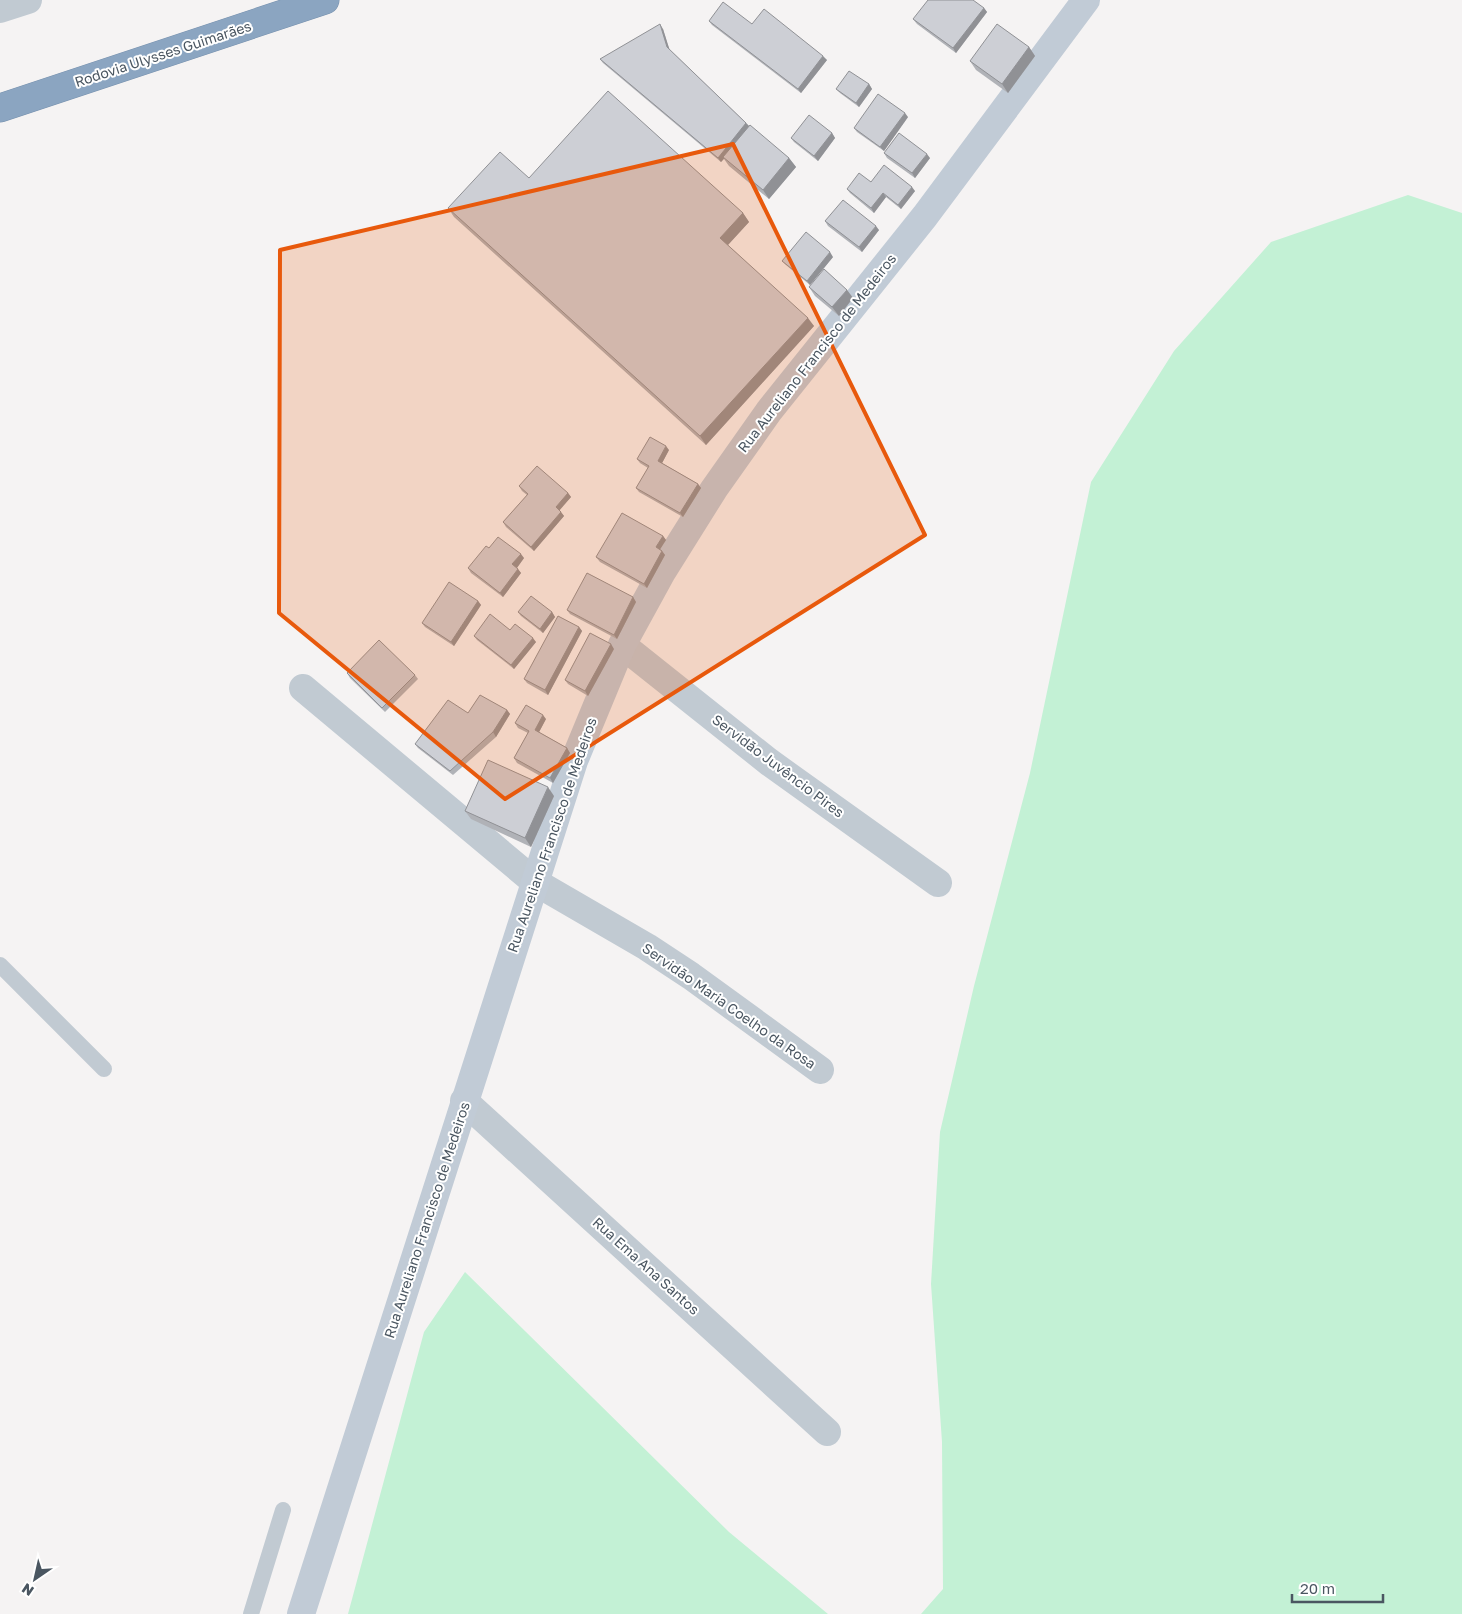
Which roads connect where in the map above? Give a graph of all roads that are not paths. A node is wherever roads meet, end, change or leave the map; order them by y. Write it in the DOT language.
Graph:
graph roads {
  1 [pos="28,0"];
  2 [pos="325,0"];
  3 [pos="1086,0"];
  4 [pos="0,10"];
  5 [pos="0,108"];
  6 [pos="622,645"];
  7 [pos="303,688"];
  8 [pos="535,882"];
  9 [pos="938,883"];
  10 [pos="0,965"];
  11 [pos="104,1068"];
  12 [pos="820,1070"];
  13 [pos="464,1101"];
  14 [pos="828,1432"];
  15 [pos="283,1510"];
  16 [pos="251,1614"];
  17 [pos="301,1614"];
  1 -- 4 [label="street"];
  2 -- 5 [label="highway, Rodovia Ulysses Guimarães"];
  3 -- 6 [label="street, Rua Aureliano Francisco de Medeiros"];
  6 -- 8 [label="street, Rua Aureliano Francisco de Medeiros"];
  6 -- 9 [label="street, Servidão Juvêncio Pires"];
  7 -- 8 [label="street, Servidão Maria Coelho da Rosa"];
  8 -- 12 [label="street, Servidão Maria Coelho da Rosa"];
  8 -- 13 [label="street, Rua Aureliano Francisco de Medeiros"];
  10 -- 11 [label="lane"];
  13 -- 14 [label="street, Rua Ema Ana Santos"];
  13 -- 17 [label="street, Rua Aureliano Francisco de Medeiros"];
  15 -- 16 [label="lane"];
}
